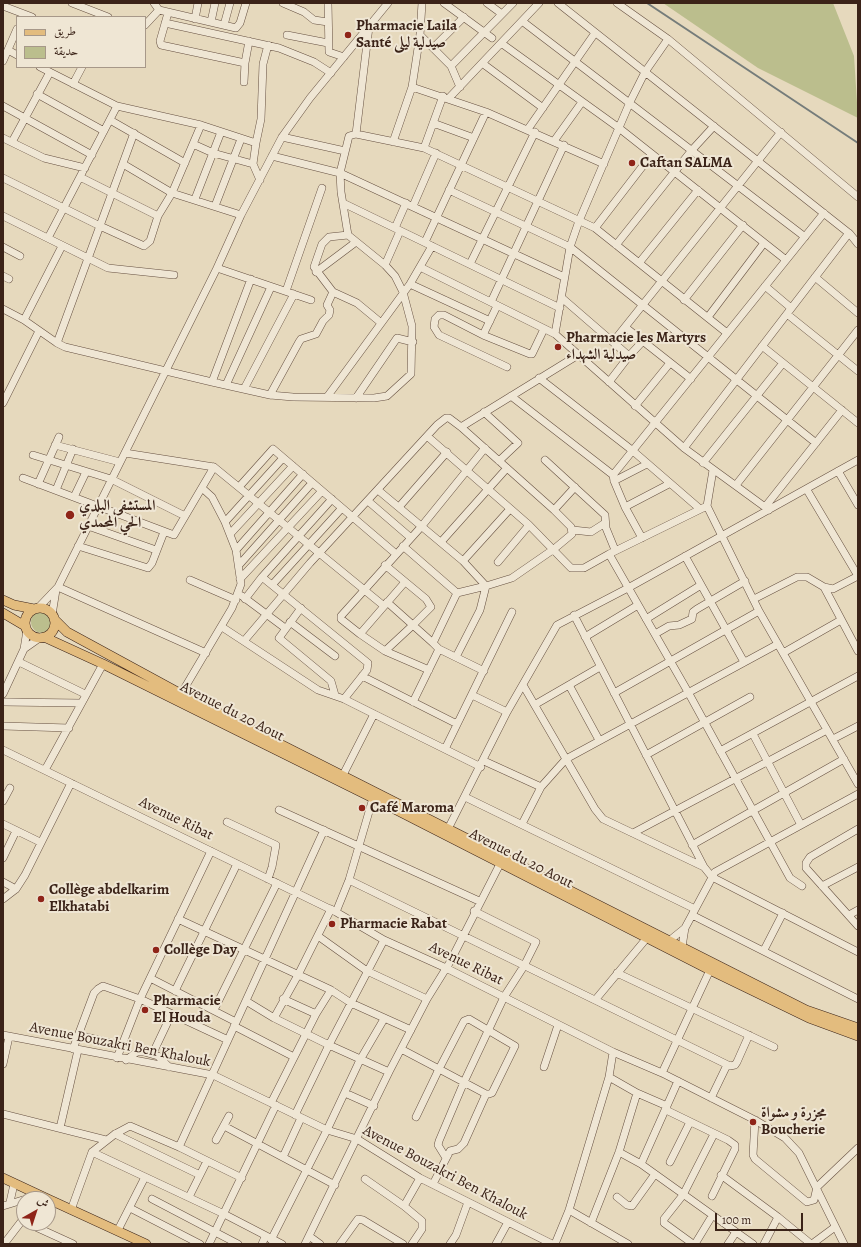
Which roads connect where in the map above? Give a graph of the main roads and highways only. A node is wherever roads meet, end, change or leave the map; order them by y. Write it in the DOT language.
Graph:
graph roads {
  1 [pos="3,600"];
  2 [pos="36,609"];
  3 [pos="3,613"];
  4 [pos="53,617"];
  5 [pos="26,628"];
  6 [pos="43,637"];
  7 [pos="447,832"];
  8 [pos="502,860"];
  9 [pos="858,1028"];
  10 [pos="858,1036"];
  11 [pos="3,1178"];
  12 [pos="28,1191"];
  13 [pos="56,1204"];
  14 [pos="146,1244"];
  1 -- 2 [label="main road"];
  2 -- 4 [label="main road"];
  2 -- 5 [label="main road"];
  3 -- 5 [label="main road"];
  4 -- 6 [label="main road"];
  4 -- 7 [label="main road, Avenue du 20 Aout"];
  5 -- 6 [label="main road"];
  6 -- 7 [label="main road, Avenue du 20 Aout"];
  7 -- 8 [label="main road, Avenue du 20 Aout"];
  8 -- 9 [label="main road, Avenue du 20 Aout"];
  8 -- 10 [label="main road, Avenue du 20 Aout"];
  11 -- 12 [label="main road"];
  13 -- 14 [label="main road"];
}
